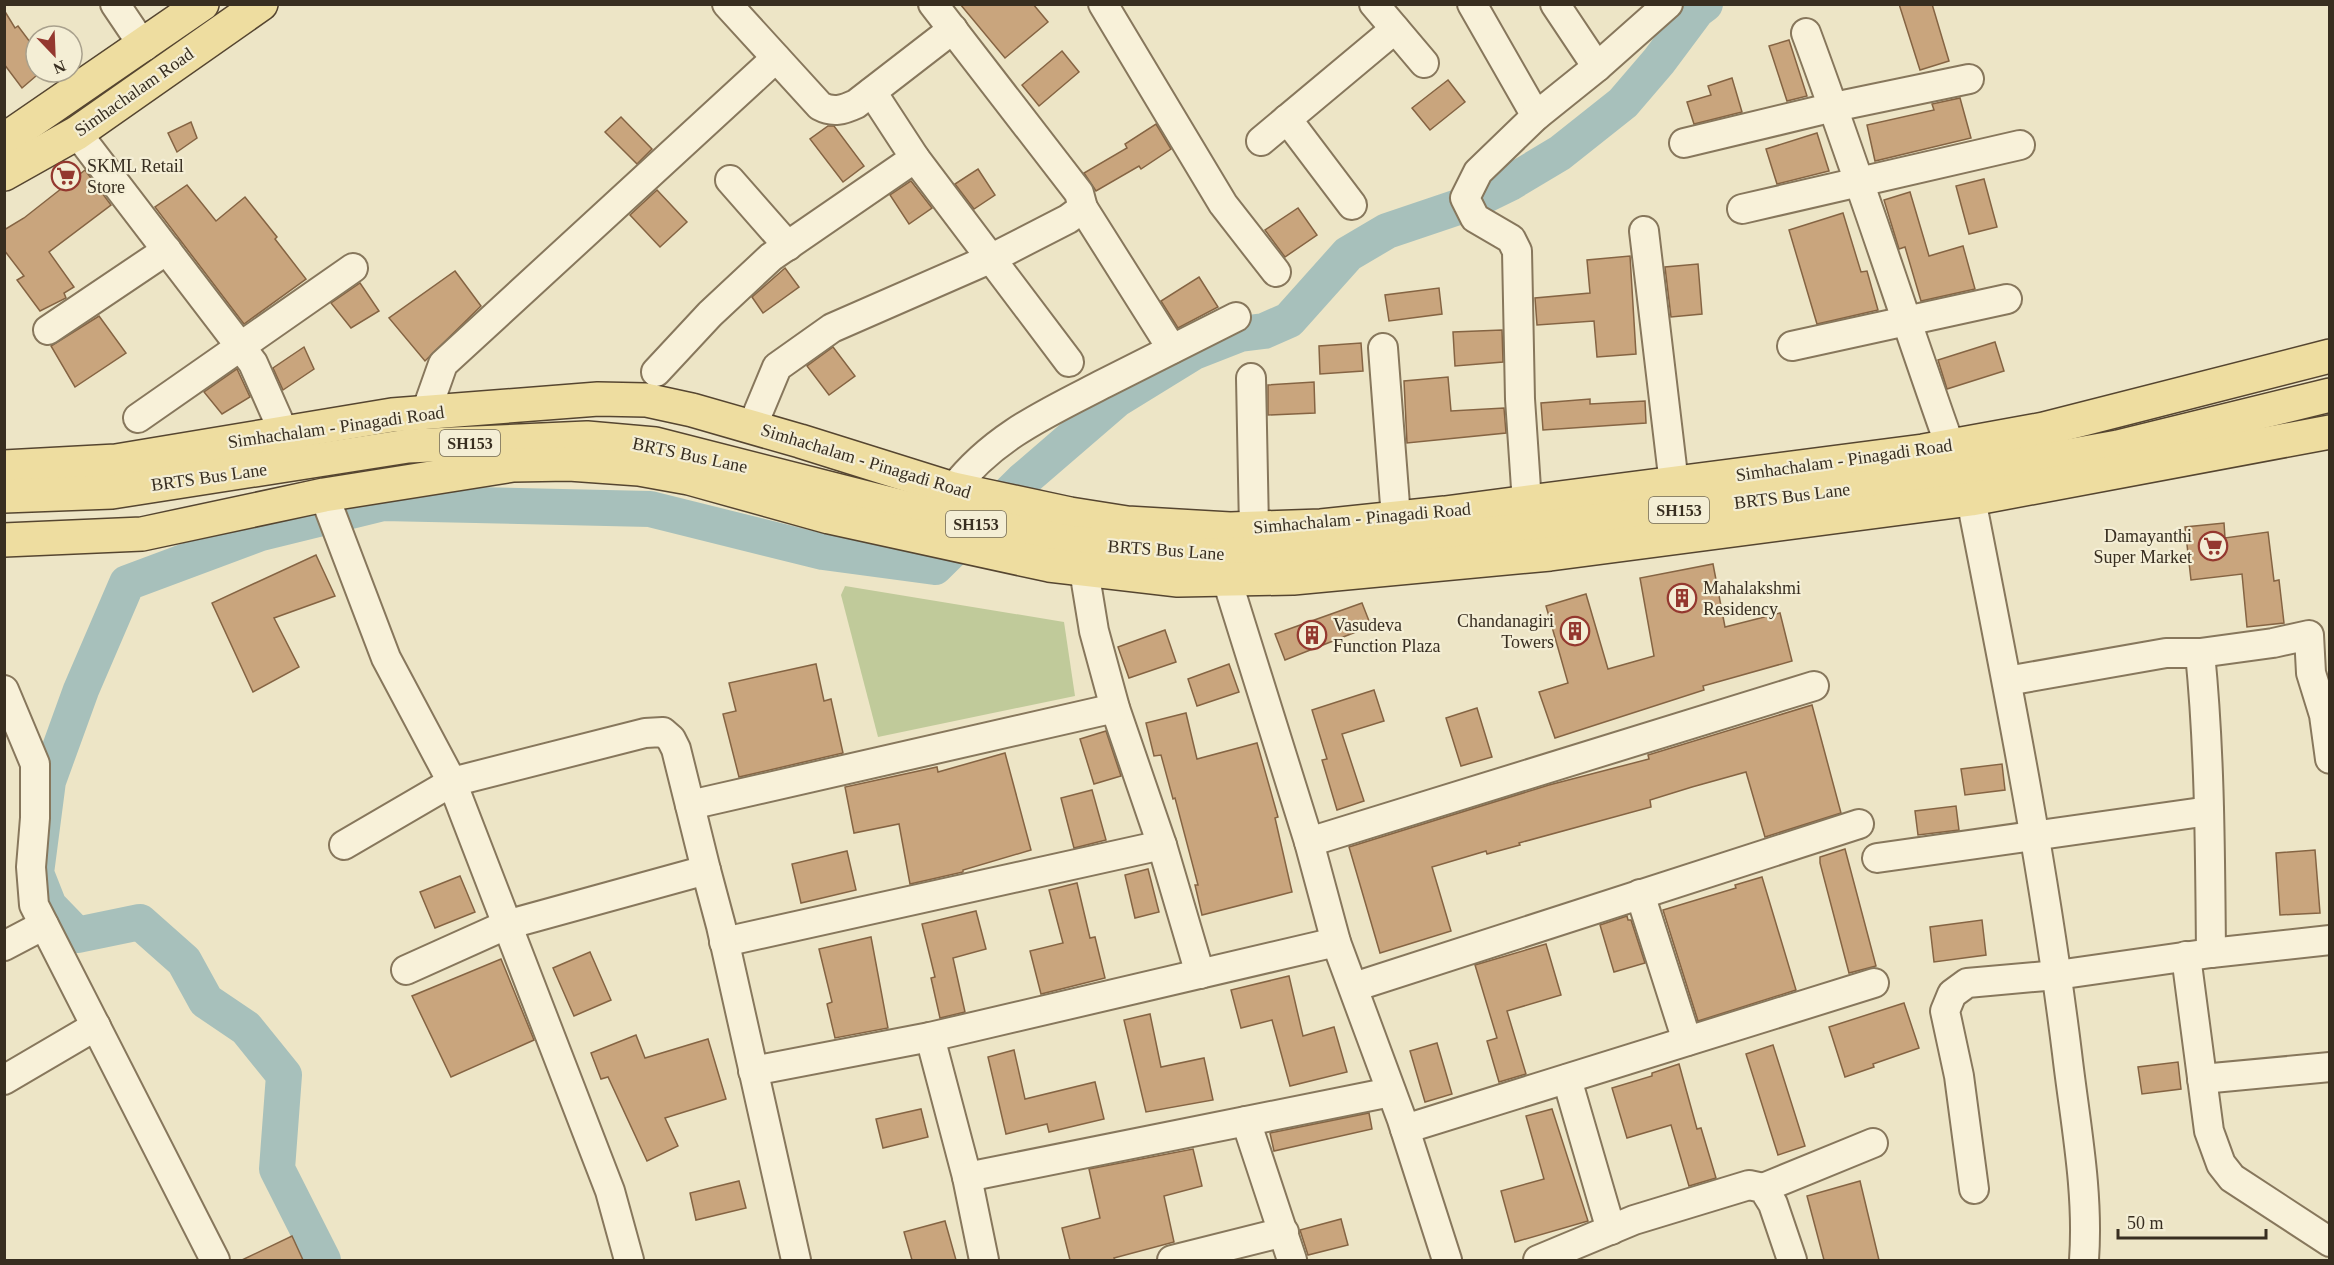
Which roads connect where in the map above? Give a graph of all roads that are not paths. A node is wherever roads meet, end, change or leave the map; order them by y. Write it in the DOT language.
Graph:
graph roads {
  1 [pos="115,4"];
  2 [pos="202,4"];
  3 [pos="261,4"];
  4 [pos="727,4"];
  5 [pos="933,4"];
  6 [pos="1374,4"];
  7 [pos="1472,4"];
  8 [pos="1555,4"];
  9 [pos="1668,4"];
  10 [pos="1115,10"];
  11 [pos="953,29"];
  12 [pos="1395,29"];
  13 [pos="1806,33"];
  14 [pos="144,46"];
  15 [pos="776,58"];
  16 [pos="1424,63"];
  17 [pos="1598,67"];
  18 [pos="1969,79"];
  19 [pos="872,92"];
  20 [pos="1834,107"];
  21 [pos="1536,116"];
  22 [pos="1287,119"];
  23 [pos="77,133"];
  24 [pos="1261,141"];
  25 [pos="1684,143"];
  26 [pos="2020,145"];
  27 [pos="10,148"];
  28 [pos="915,158"];
  29 [pos="730,180"];
  30 [pos="1862,183"];
  31 [pos="1352,205"];
  32 [pos="1083,208"];
  33 [pos="1742,208"];
  34 [pos="1644,231"];
  35 [pos="788,246"];
  36 [pos="167,250"];
  37 [pos="992,258"];
  38 [pos="353,268"];
  39 [pos="1276,272"];
  40 [pos="2007,299"];
  41 [pos="1236,317"];
  42 [pos="1906,322"];
  43 [pos="48,330"];
  44 [pos="240,346"];
  45 [pos="1792,346"];
  46 [pos="1383,348"];
  47 [pos="1172,349"];
  48 [pos="2330,356"];
  49 [pos="1069,362"];
  50 [pos="656,372"];
  51 [pos="1251,378"];
  52 [pos="2330,395"];
  53 [pos="426,412"];
  54 [pos="138,418"];
  55 [pos="752,427"];
  56 [pos="2330,432"];
  57 [pos="284,433"];
  58 [pos="1950,446"];
  59 [pos="4,467"];
  60 [pos="1674,483"];
  61 [pos="953,489"];
  62 [pos="4,496"];
  63 [pos="324,496"];
  64 [pos="1971,499"];
  65 [pos="1527,503"];
  66 [pos="1396,518"];
  67 [pos="1254,528"];
  68 [pos="4,540"];
  69 [pos="1084,570"];
  70 [pos="1227,580"];
  71 [pos="2319,633"];
  72 [pos="2200,653"];
  73 [pos="2007,681"];
  74 [pos="1814,686"];
  75 [pos="4,690"];
  76 [pos="1115,708"];
  77 [pos="2330,759"];
  78 [pos="452,782"];
  79 [pos="690,805"];
  80 [pos="2209,811"];
  81 [pos="1858,824"];
  82 [pos="2034,835"];
  83 [pos="1309,842"];
  84 [pos="344,845"];
  85 [pos="1162,845"];
  86 [pos="1877,858"];
  87 [pos="706,870"];
  88 [pos="1640,894"];
  89 [pos="44,925"];
  90 [pos="506,925"];
  91 [pos="2330,940"];
  92 [pos="724,942"];
  93 [pos="1336,942"];
  94 [pos="4,946"];
  95 [pos="2198,954"];
  96 [pos="406,970"];
  97 [pos="1200,974"];
  98 [pos="2057,975"];
  99 [pos="1874,983"];
  100 [pos="1354,987"];
  101 [pos="96,1026"];
  102 [pos="930,1037"];
  103 [pos="1687,1041"];
  104 [pos="2330,1067"];
  105 [pos="753,1071"];
  106 [pos="1567,1079"];
  107 [pos="2202,1079"];
  108 [pos="4,1080"];
  109 [pos="1391,1092"];
  110 [pos="1246,1121"];
  111 [pos="1405,1129"];
  112 [pos="1873,1143"];
  113 [pos="967,1177"];
  114 [pos="1763,1188"];
  115 [pos="1974,1189"];
  116 [pos="1611,1230"];
  117 [pos="1284,1232"];
  118 [pos="2086,1234"];
  119 [pos="2330,1242"];
  120 [pos="216,1260"];
  121 [pos="629,1260"];
  122 [pos="796,1260"];
  123 [pos="984,1260"];
  124 [pos="1172,1260"];
  125 [pos="1292,1260"];
  126 [pos="1447,1260"];
  127 [pos="1538,1260"];
  128 [pos="1792,1260"];
  1 -- 14 [label="street"];
  2 -- 14 [label="main road"];
  3 -- 23 [label="main road, Simhachalam Road"];
  4 -- 15 [label="street"];
  5 -- 11 [label="street"];
  6 -- 12 [label="street"];
  7 -- 21 [label="street"];
  8 -- 17 [label="street"];
  9 -- 17 [label="street"];
  10 -- 39 [label="street"];
  11 -- 19 [label="street"];
  11 -- 32 [label="street"];
  12 -- 16 [label="street"];
  12 -- 22 [label="street"];
  13 -- 20 [label="street"];
  14 -- 27 [label="main road"];
  15 -- 19 [label="street"];
  15 -- 53 [label="street"];
  17 -- 21 [label="street"];
  18 -- 20 [label="street"];
  19 -- 28 [label="street"];
  20 -- 25 [label="street"];
  20 -- 30 [label="street"];
  21 -- 65 [label="street"];
  22 -- 24 [label="street"];
  22 -- 31 [label="street"];
  23 -- 27 [label="main road, Simhachalam Road"];
  23 -- 36 [label="street"];
  26 -- 30 [label="street"];
  28 -- 35 [label="street"];
  28 -- 37 [label="street"];
  29 -- 35 [label="street"];
  30 -- 33 [label="street"];
  30 -- 42 [label="street"];
  32 -- 37 [label="street"];
  32 -- 47 [label="street"];
  34 -- 60 [label="street"];
  35 -- 50 [label="street"];
  36 -- 43 [label="street"];
  36 -- 44 [label="street"];
  37 -- 49 [label="street"];
  37 -- 55 [label="street"];
  38 -- 44 [label="street"];
  40 -- 42 [label="street"];
  41 -- 47 [label="street"];
  42 -- 45 [label="street"];
  42 -- 58 [label="street"];
  44 -- 54 [label="street"];
  44 -- 57 [label="street"];
  46 -- 66 [label="street"];
  47 -- 61 [label="street"];
  48 -- 58 [label="main road, Simhachalam - Pinagadi Road"];
  51 -- 67 [label="street"];
  52 -- 62 [label="main road, BRTS Bus Lane / SH153"];
  53 -- 55 [label="main road, Simhachalam - Pinagadi Road"];
  53 -- 57 [label="main road, Simhachalam - Pinagadi Road"];
  55 -- 61 [label="main road, Simhachalam - Pinagadi Road"];
  56 -- 64 [label="main road"];
  57 -- 59 [label="main road, Simhachalam - Pinagadi Road"];
  58 -- 60 [label="main road, Simhachalam - Pinagadi Road"];
  60 -- 65 [label="main road, Simhachalam - Pinagadi Road"];
  61 -- 67 [label="main road, Simhachalam - Pinagadi Road"];
  63 -- 68 [label="main road"];
  63 -- 69 [label="main road"];
  63 -- 78 [label="street"];
  64 -- 70 [label="main road"];
  64 -- 73 [label="street"];
  65 -- 66 [label="main road, Simhachalam - Pinagadi Road"];
  66 -- 67 [label="main road, Simhachalam - Pinagadi Road"];
  69 -- 70 [label="main road"];
  69 -- 76 [label="street"];
  70 -- 83 [label="street"];
  71 -- 72 [label="street"];
  71 -- 77 [label="street"];
  72 -- 73 [label="street"];
  72 -- 80 [label="street"];
  73 -- 82 [label="street"];
  74 -- 83 [label="street"];
  75 -- 89 [label="street"];
  76 -- 79 [label="street"];
  76 -- 85 [label="street"];
  78 -- 79 [label="street"];
  78 -- 84 [label="street"];
  78 -- 90 [label="street"];
  79 -- 87 [label="street"];
  80 -- 82 [label="street"];
  80 -- 95 [label="street"];
  81 -- 88 [label="street"];
  82 -- 86 [label="street"];
  82 -- 98 [label="street"];
  83 -- 93 [label="street"];
  85 -- 92 [label="street"];
  85 -- 97 [label="street"];
  87 -- 90 [label="street"];
  87 -- 92 [label="street"];
  88 -- 100 [label="street"];
  88 -- 103 [label="street"];
  89 -- 94 [label="street"];
  89 -- 101 [label="street"];
  90 -- 96 [label="street"];
  90 -- 121 [label="street"];
  91 -- 95 [label="street"];
  92 -- 105 [label="street"];
  93 -- 97 [label="street"];
  93 -- 100 [label="street"];
  95 -- 98 [label="street"];
  95 -- 107 [label="street"];
  97 -- 102 [label="street"];
  98 -- 115 [label="street"];
  98 -- 118 [label="street"];
  99 -- 103 [label="street"];
  100 -- 109 [label="street"];
  101 -- 108 [label="street"];
  101 -- 120 [label="street"];
  102 -- 105 [label="street"];
  102 -- 113 [label="street"];
  103 -- 106 [label="street"];
  104 -- 107 [label="street"];
  105 -- 122 [label="street"];
  106 -- 111 [label="street"];
  106 -- 116 [label="street"];
  107 -- 119 [label="street"];
  109 -- 110 [label="street"];
  109 -- 111 [label="street"];
  110 -- 113 [label="street"];
  110 -- 117 [label="street"];
  111 -- 126 [label="street"];
  112 -- 114 [label="street"];
  113 -- 123 [label="street"];
  114 -- 116 [label="street"];
  114 -- 128 [label="street"];
  116 -- 127 [label="street"];
  117 -- 124 [label="street"];
  117 -- 125 [label="street"];
}
